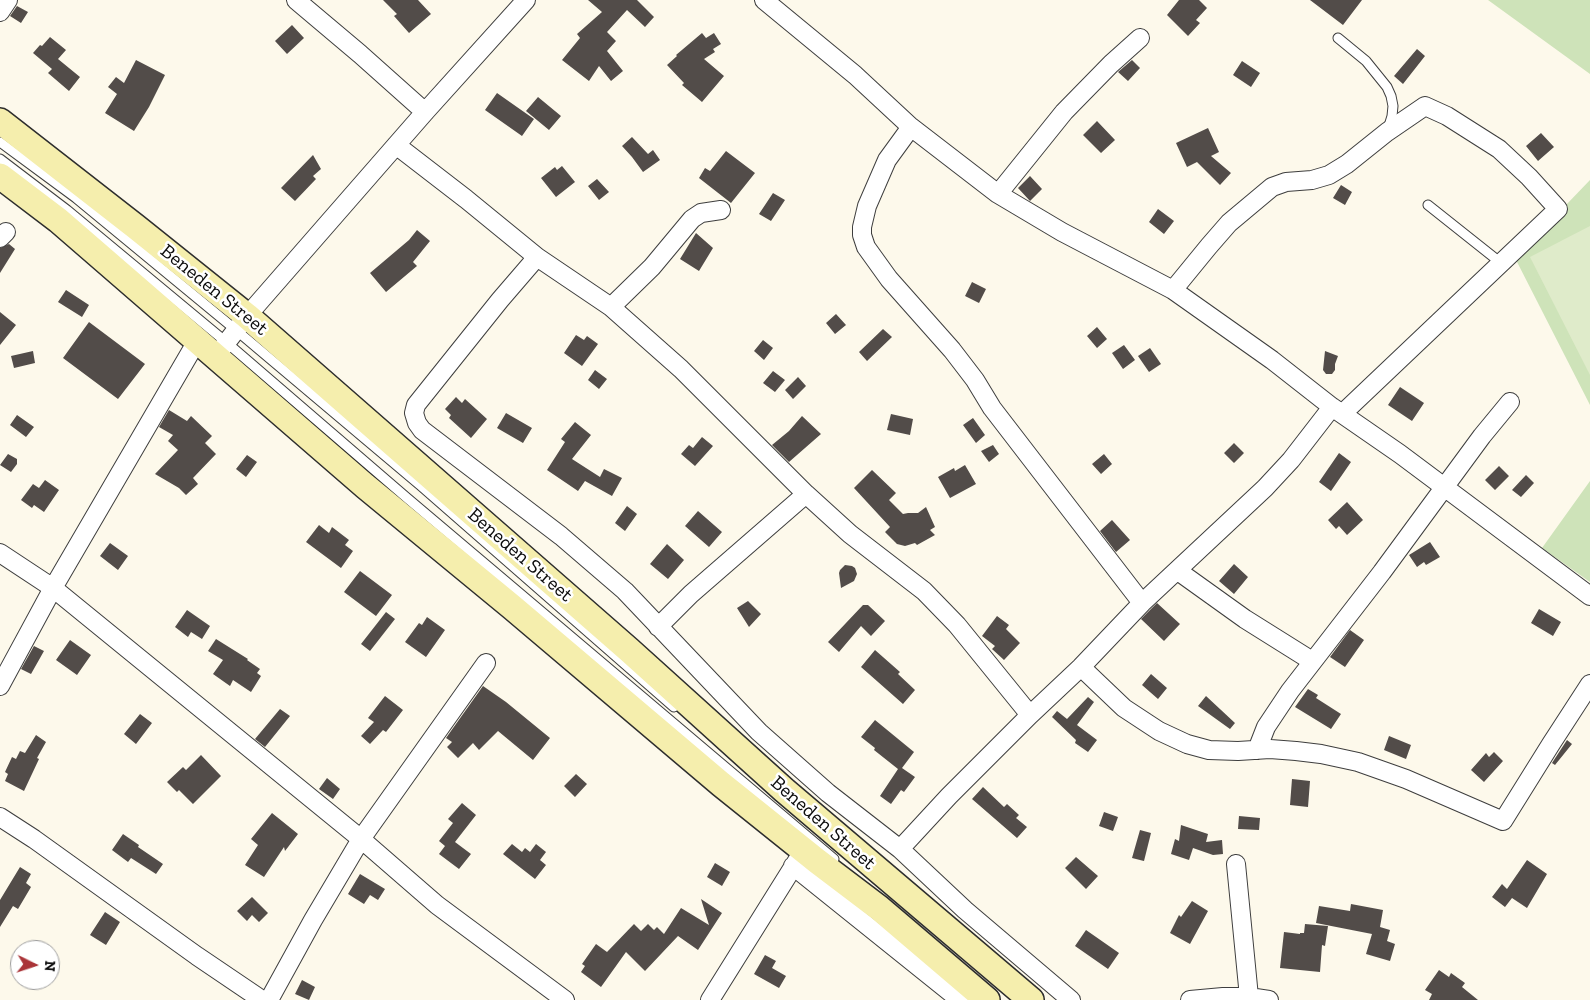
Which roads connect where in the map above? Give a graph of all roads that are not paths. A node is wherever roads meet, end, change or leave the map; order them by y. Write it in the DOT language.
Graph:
graph roads {
  1 [pos="8,0"];
  2 [pos="296,0"];
  3 [pos="526,0"];
  4 [pos="764,0"];
  5 [pos="0,12"];
  6 [pos="1140,38"];
  7 [pos="1338,38"];
  8 [pos="424,112"];
  9 [pos="0,121"];
  10 [pos="911,127"];
  11 [pos="1387,132"];
  12 [pos="0,142"];
  13 [pos="396,145"];
  14 [pos="0,159"];
  15 [pos="0,176"];
  16 [pos="998,194"];
  17 [pos="1428,205"];
  18 [pos="721,210"];
  19 [pos="537,257"];
  20 [pos="1501,263"];
  21 [pos="1173,290"];
  22 [pos="611,307"];
  23 [pos="225,337"];
  24 [pos="1510,402"];
  25 [pos="1337,410"];
  26 [pos="1444,488"];
  27 [pos="806,494"];
  28 [pos="0,553"];
  29 [pos="1178,571"];
  30 [pos="53,588"];
  31 [pos="1590,596"];
  32 [pos="1142,603"];
  33 [pos="658,627"];
  34 [pos="1312,661"];
  35 [pos="486,663"];
  36 [pos="1081,667"];
  37 [pos="1590,684"];
  38 [pos="0,686"];
  39 [pos="680,712"];
  40 [pos="1030,716"];
  41 [pos="1257,750"];
  42 [pos="769,789"];
  43 [pos="0,817"];
  44 [pos="806,821"];
  45 [pos="361,839"];
  46 [pos="900,848"];
  47 [pos="798,858"];
  48 [pos="1236,864"];
  49 [pos="842,866"];
  50 [pos="872,891"];
  51 [pos="990,997"];
  52 [pos="1248,997"];
  53 [pos="262,1000"];
  54 [pos="269,1000"];
  55 [pos="565,1000"];
  56 [pos="710,1000"];
  57 [pos="960,1000"];
  58 [pos="1030,1000"];
  59 [pos="1070,1000"];
  60 [pos="1190,1000"];
  61 [pos="1269,1000"];
  1 -- 5 [label="street"];
  2 -- 8 [label="street"];
  3 -- 8 [label="street"];
  4 -- 10 [label="street"];
  6 -- 16 [label="street"];
  7 -- 11 [label="lane"];
  8 -- 13 [label="street"];
  9 -- 23 [label="main road, Beneden Street"];
  10 -- 16 [label="street"];
  10 -- 32 [label="street"];
  11 -- 20 [label="street"];
  11 -- 21 [label="street"];
  12 -- 23 [label="lane"];
  13 -- 19 [label="street"];
  13 -- 23 [label="street"];
  14 -- 23 [label="lane"];
  15 -- 23 [label="main road, Beneden Street"];
  16 -- 21 [label="street"];
  17 -- 20 [label="lane"];
  18 -- 22 [label="street"];
  19 -- 22 [label="street"];
  19 -- 33 [label="street"];
  20 -- 25 [label="street"];
  21 -- 25 [label="street"];
  22 -- 27 [label="street"];
  23 -- 30 [label="street"];
  23 -- 39 [label="lane"];
  23 -- 47 [label="main road, Beneden Street"];
  23 -- 49 [label="lane"];
  23 -- 58 [label="main road, Beneden Street"];
  24 -- 26 [label="street"];
  25 -- 26 [label="street"];
  25 -- 29 [label="street"];
  26 -- 31 [label="street"];
  26 -- 34 [label="street"];
  27 -- 33 [label="street"];
  27 -- 40 [label="street"];
  28 -- 30 [label="street"];
  29 -- 32 [label="street"];
  29 -- 34 [label="street"];
  30 -- 38 [label="street"];
  30 -- 45 [label="street"];
  32 -- 36 [label="street"];
  33 -- 46 [label="street"];
  34 -- 41 [label="street"];
  35 -- 45 [label="street"];
  36 -- 40 [label="street"];
  36 -- 41 [label="street"];
  37 -- 41 [label="street"];
  40 -- 46 [label="street"];
  42 -- 44 [label="lane"];
  43 -- 53 [label="street"];
  45 -- 54 [label="street"];
  45 -- 55 [label="street"];
  46 -- 59 [label="street"];
  47 -- 51 [label="main road, Beneden Street"];
  47 -- 56 [label="street"];
  47 -- 57 [label="street"];
  48 -- 52 [label="street"];
  50 -- 51 [label="lane"];
  52 -- 60 [label="street"];
  52 -- 61 [label="street"];
}
